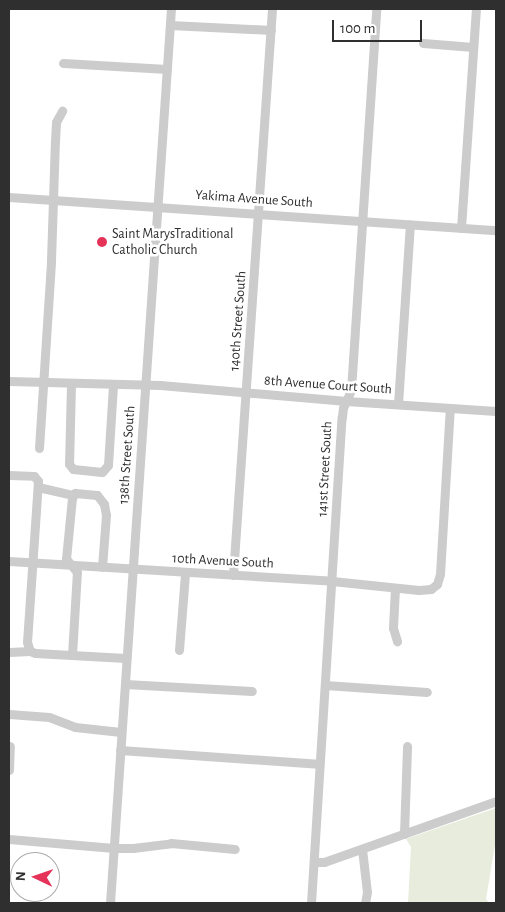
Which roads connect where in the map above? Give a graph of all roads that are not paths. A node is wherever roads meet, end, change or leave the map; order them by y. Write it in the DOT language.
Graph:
graph roads {
  1 [pos="171,9"];
  2 [pos="272,9"];
  3 [pos="376,9"];
  4 [pos="476,9"];
  5 [pos="170,25"];
  6 [pos="271,30"];
  7 [pos="423,43"];
  8 [pos="473,47"];
  9 [pos="63,63"];
  10 [pos="167,69"];
  11 [pos="62,111"];
  12 [pos="9,197"];
  13 [pos="53,200"];
  14 [pos="157,206"];
  15 [pos="260,213"];
  16 [pos="361,221"];
  17 [pos="410,224"];
  18 [pos="461,228"];
  19 [pos="496,230"];
  20 [pos="9,381"];
  21 [pos="42,383"];
  22 [pos="71,384"];
  23 [pos="113,386"];
  24 [pos="145,387"];
  25 [pos="247,393"];
  26 [pos="346,401"];
  27 [pos="398,404"];
  28 [pos="450,408"];
  29 [pos="496,411"];
  30 [pos="39,448"];
  31 [pos="9,475"];
  32 [pos="38,484"];
  33 [pos="72,495"];
  34 [pos="9,561"];
  35 [pos="33,562"];
  36 [pos="71,565"];
  37 [pos="102,567"];
  38 [pos="133,570"];
  39 [pos="185,573"];
  40 [pos="233,576"];
  41 [pos="332,581"];
  42 [pos="395,588"];
  43 [pos="397,641"];
  44 [pos="179,650"];
  45 [pos="30,651"];
  46 [pos="9,652"];
  47 [pos="72,655"];
  48 [pos="126,658"];
  49 [pos="125,684"];
  50 [pos="325,685"];
  51 [pos="252,691"];
  52 [pos="427,692"];
  53 [pos="9,714"];
  54 [pos="121,732"];
  55 [pos="10,746"];
  56 [pos="407,746"];
  57 [pos="120,750"];
  58 [pos="318,764"];
  59 [pos="9,770"];
  60 [pos="496,801"];
  61 [pos="404,834"];
  62 [pos="9,839"];
  63 [pos="114,848"];
  64 [pos="235,849"];
  65 [pos="362,849"];
  66 [pos="314,862"];
  67 [pos="110,903"];
  68 [pos="310,903"];
  69 [pos="365,903"];
  1 -- 5 [label="street, 138th Street South"];
  2 -- 6 [label="street, 140th Street South"];
  3 -- 16 [label="street, 141st Street South"];
  4 -- 8 [label="street"];
  5 -- 6 [label="street"];
  5 -- 10 [label="street, 138th Street South"];
  6 -- 15 [label="street, 140th Street South"];
  7 -- 8 [label="street"];
  8 -- 18 [label="street"];
  9 -- 10 [label="street"];
  10 -- 14 [label="street, 138th Street South"];
  11 -- 13 [label="street"];
  12 -- 13 [label="street, Yakima Avenue South"];
  13 -- 14 [label="street, Yakima Avenue South"];
  13 -- 21 [label="street"];
  14 -- 15 [label="street, Yakima Avenue South"];
  14 -- 24 [label="street, 138th Street South"];
  15 -- 16 [label="street, Yakima Avenue South"];
  15 -- 25 [label="street, 140th Street South"];
  16 -- 17 [label="street, Yakima Avenue South"];
  16 -- 26 [label="street, 141st Street South"];
  17 -- 18 [label="street, Yakima Avenue South"];
  17 -- 27 [label="street"];
  18 -- 19 [label="street, Yakima Avenue South"];
  20 -- 21 [label="street, 8th Avenue Court South"];
  21 -- 22 [label="street, 8th Avenue Court South"];
  21 -- 30 [label="street"];
  22 -- 23 [label="street, 8th Avenue Court South"];
  22 -- 23 [label="street"];
  23 -- 24 [label="street, 8th Avenue Court South"];
  24 -- 25 [label="street, 8th Avenue Court South"];
  24 -- 38 [label="street, 138th Street South"];
  25 -- 26 [label="street, 8th Avenue Court South"];
  25 -- 40 [label="street, 140th Street South"];
  26 -- 27 [label="street, 8th Avenue Court South"];
  26 -- 41 [label="street, 141st Street South"];
  27 -- 28 [label="street, 8th Avenue Court South"];
  28 -- 29 [label="street, 8th Avenue Court South"];
  28 -- 42 [label="street, 10th Avenue South"];
  31 -- 32 [label="street"];
  32 -- 33 [label="street"];
  32 -- 35 [label="street"];
  33 -- 36 [label="street"];
  33 -- 37 [label="street"];
  34 -- 35 [label="street, 10th Avenue South"];
  35 -- 36 [label="street, 10th Avenue South"];
  35 -- 45 [label="street"];
  36 -- 37 [label="street, 10th Avenue South"];
  36 -- 47 [label="street"];
  37 -- 38 [label="street, 10th Avenue South"];
  38 -- 39 [label="street, 10th Avenue South"];
  38 -- 48 [label="street, 138th Street South"];
  39 -- 40 [label="street, 10th Avenue South"];
  39 -- 44 [label="street"];
  40 -- 41 [label="street, 10th Avenue South"];
  41 -- 42 [label="street, 10th Avenue South"];
  41 -- 50 [label="street, 141st Street South"];
  42 -- 43 [label="street"];
  45 -- 46 [label="street"];
  45 -- 47 [label="street"];
  47 -- 48 [label="street"];
  48 -- 49 [label="street, 138th Street South"];
  49 -- 51 [label="street"];
  49 -- 54 [label="street, 138th Street South"];
  50 -- 52 [label="street"];
  50 -- 58 [label="street, 141st Street South"];
  53 -- 54 [label="street"];
  54 -- 57 [label="street, 138th Street South"];
  55 -- 59 [label="street"];
  56 -- 61 [label="street"];
  57 -- 58 [label="street"];
  57 -- 63 [label="street, 138th Street South"];
  58 -- 66 [label="street, 141st Street South"];
  60 -- 61 [label="street"];
  61 -- 65 [label="street"];
  62 -- 63 [label="street"];
  63 -- 64 [label="street"];
  63 -- 67 [label="street, 138th Street South"];
  65 -- 66 [label="street"];
  65 -- 69 [label="street"];
  66 -- 68 [label="street, 141st Street South"];
}
